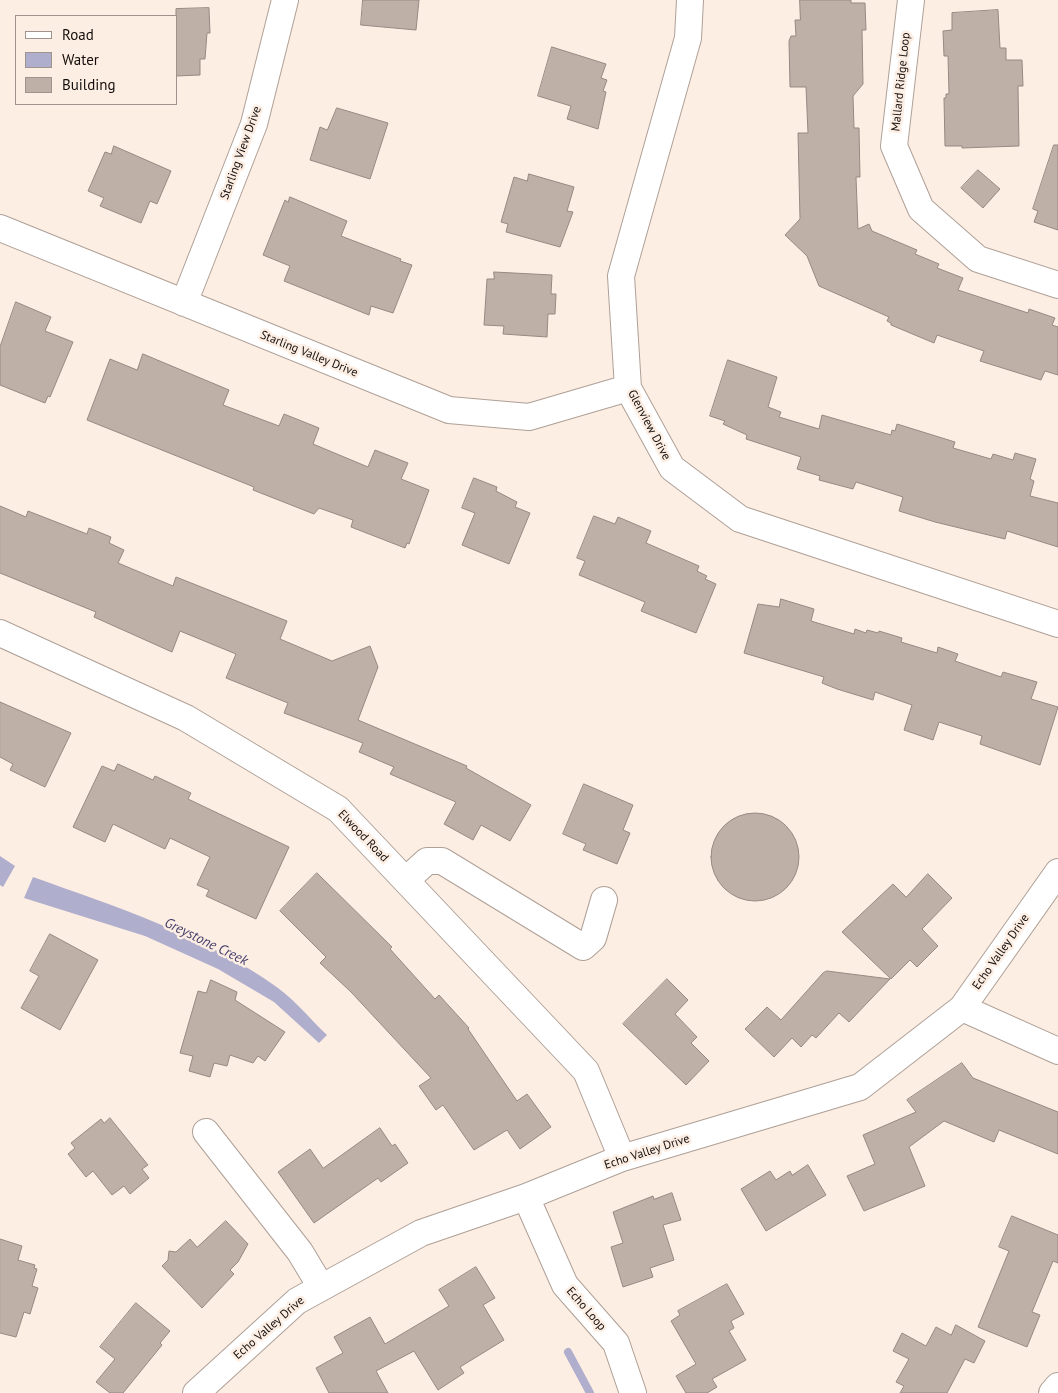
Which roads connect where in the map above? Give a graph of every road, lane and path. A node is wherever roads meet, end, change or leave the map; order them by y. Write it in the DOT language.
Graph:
graph roads {
  1 [pos="285,0"];
  2 [pos="690,0"];
  3 [pos="911,0"];
  4 [pos="0,228"];
  5 [pos="1058,284"];
  6 [pos="184,303"];
  7 [pos="628,388"];
  8 [pos="1058,624"];
  9 [pos="0,633"];
  10 [pos="1058,872"];
  11 [pos="406,880"];
  12 [pos="604,900"];
  13 [pos="962,1008"];
  14 [pos="1058,1050"];
  15 [pos="206,1132"];
  16 [pos="622,1158"];
  17 [pos="526,1197"];
  18 [pos="320,1287"];
  19 [pos="1058,1386"];
  20 [pos="196,1393"];
  21 [pos="633,1393"];
  22 [pos="1052,1393"];
  1 -- 6 [label="street, Starling View Drive"];
  2 -- 7 [label="street, Glenview Drive"];
  3 -- 5 [label="street, Mallard Ridge Loop"];
  4 -- 6 [label="street, Starling Valley Drive"];
  6 -- 7 [label="street, Starling Valley Drive"];
  7 -- 8 [label="street, Glenview Drive"];
  9 -- 11 [label="street, Elwood Road"];
  10 -- 13 [label="street, Echo Valley Drive"];
  11 -- 12 [label="street"];
  11 -- 16 [label="street, Elwood Road"];
  13 -- 14 [label="street"];
  13 -- 16 [label="street, Echo Valley Drive"];
  15 -- 18 [label="street"];
  16 -- 17 [label="street, Echo Valley Drive"];
  17 -- 18 [label="street, Echo Valley Drive"];
  17 -- 21 [label="street, Echo Loop"];
  18 -- 20 [label="street, Echo Valley Drive"];
  19 -- 22 [label="street"];
}
